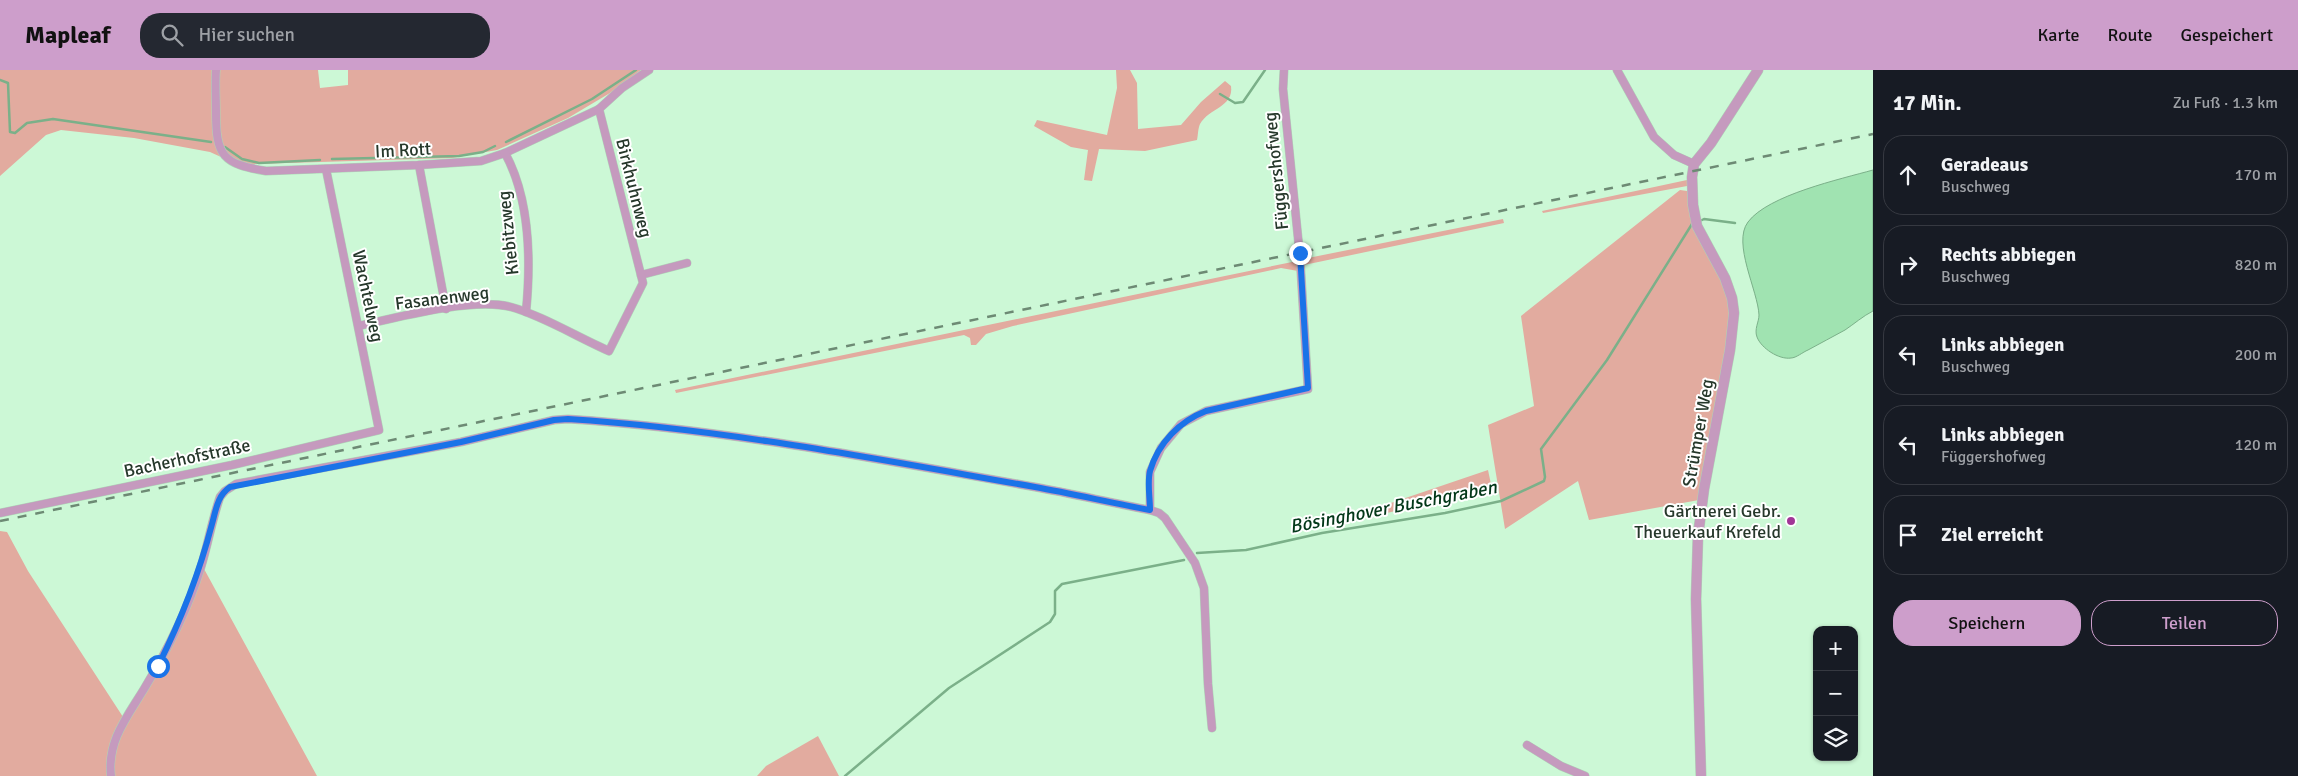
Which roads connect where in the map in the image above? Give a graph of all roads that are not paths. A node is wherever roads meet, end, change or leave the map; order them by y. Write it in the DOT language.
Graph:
graph roads {
  1 [pos="216,70"];
  2 [pos="649,70"];
  3 [pos="1284,70"];
  4 [pos="1617,70"];
  5 [pos="1758,70"];
  6 [pos="599,109"];
  7 [pos="505,153"];
  8 [pos="1694,164"];
  9 [pos="419,165"];
  10 [pos="326,169"];
  11 [pos="687,263"];
  12 [pos="641,275"];
  13 [pos="446,309"];
  14 [pos="526,312"];
  15 [pos="359,326"];
  16 [pos="610,351"];
  17 [pos="379,430"];
  18 [pos="1150,510"];
  19 [pos="0,514"];
  20 [pos="1212,728"];
  21 [pos="1527,745"];
  22 [pos="111,776"];
  23 [pos="1585,776"];
  24 [pos="1701,776"];
  1 -- 10 [label="street, Im Rott"];
  2 -- 6 [label="street, Im Rott"];
  3 -- 18 [label="street, Függershofweg"];
  4 -- 8 [label="street"];
  5 -- 8 [label="street"];
  6 -- 7 [label="street, Im Rott"];
  6 -- 12 [label="street, Birkhuhnweg"];
  7 -- 9 [label="street, Im Rott"];
  7 -- 14 [label="street, Kiebitzweg"];
  8 -- 24 [label="street, Strümper Weg"];
  9 -- 10 [label="street, Im Rott"];
  9 -- 13 [label="street"];
  10 -- 15 [label="street, Wachtelweg"];
  11 -- 12 [label="street"];
  12 -- 16 [label="street, Birkhuhnweg"];
  13 -- 14 [label="street, Fasanenweg"];
  13 -- 15 [label="street, Fasanenweg"];
  14 -- 16 [label="street, Fasanenweg"];
  15 -- 17 [label="street, Wachtelweg"];
  17 -- 19 [label="street, Bacherhofstraße"];
  18 -- 20 [label="street"];
  18 -- 22 [label="street"];
  21 -- 23 [label="street"];
}
